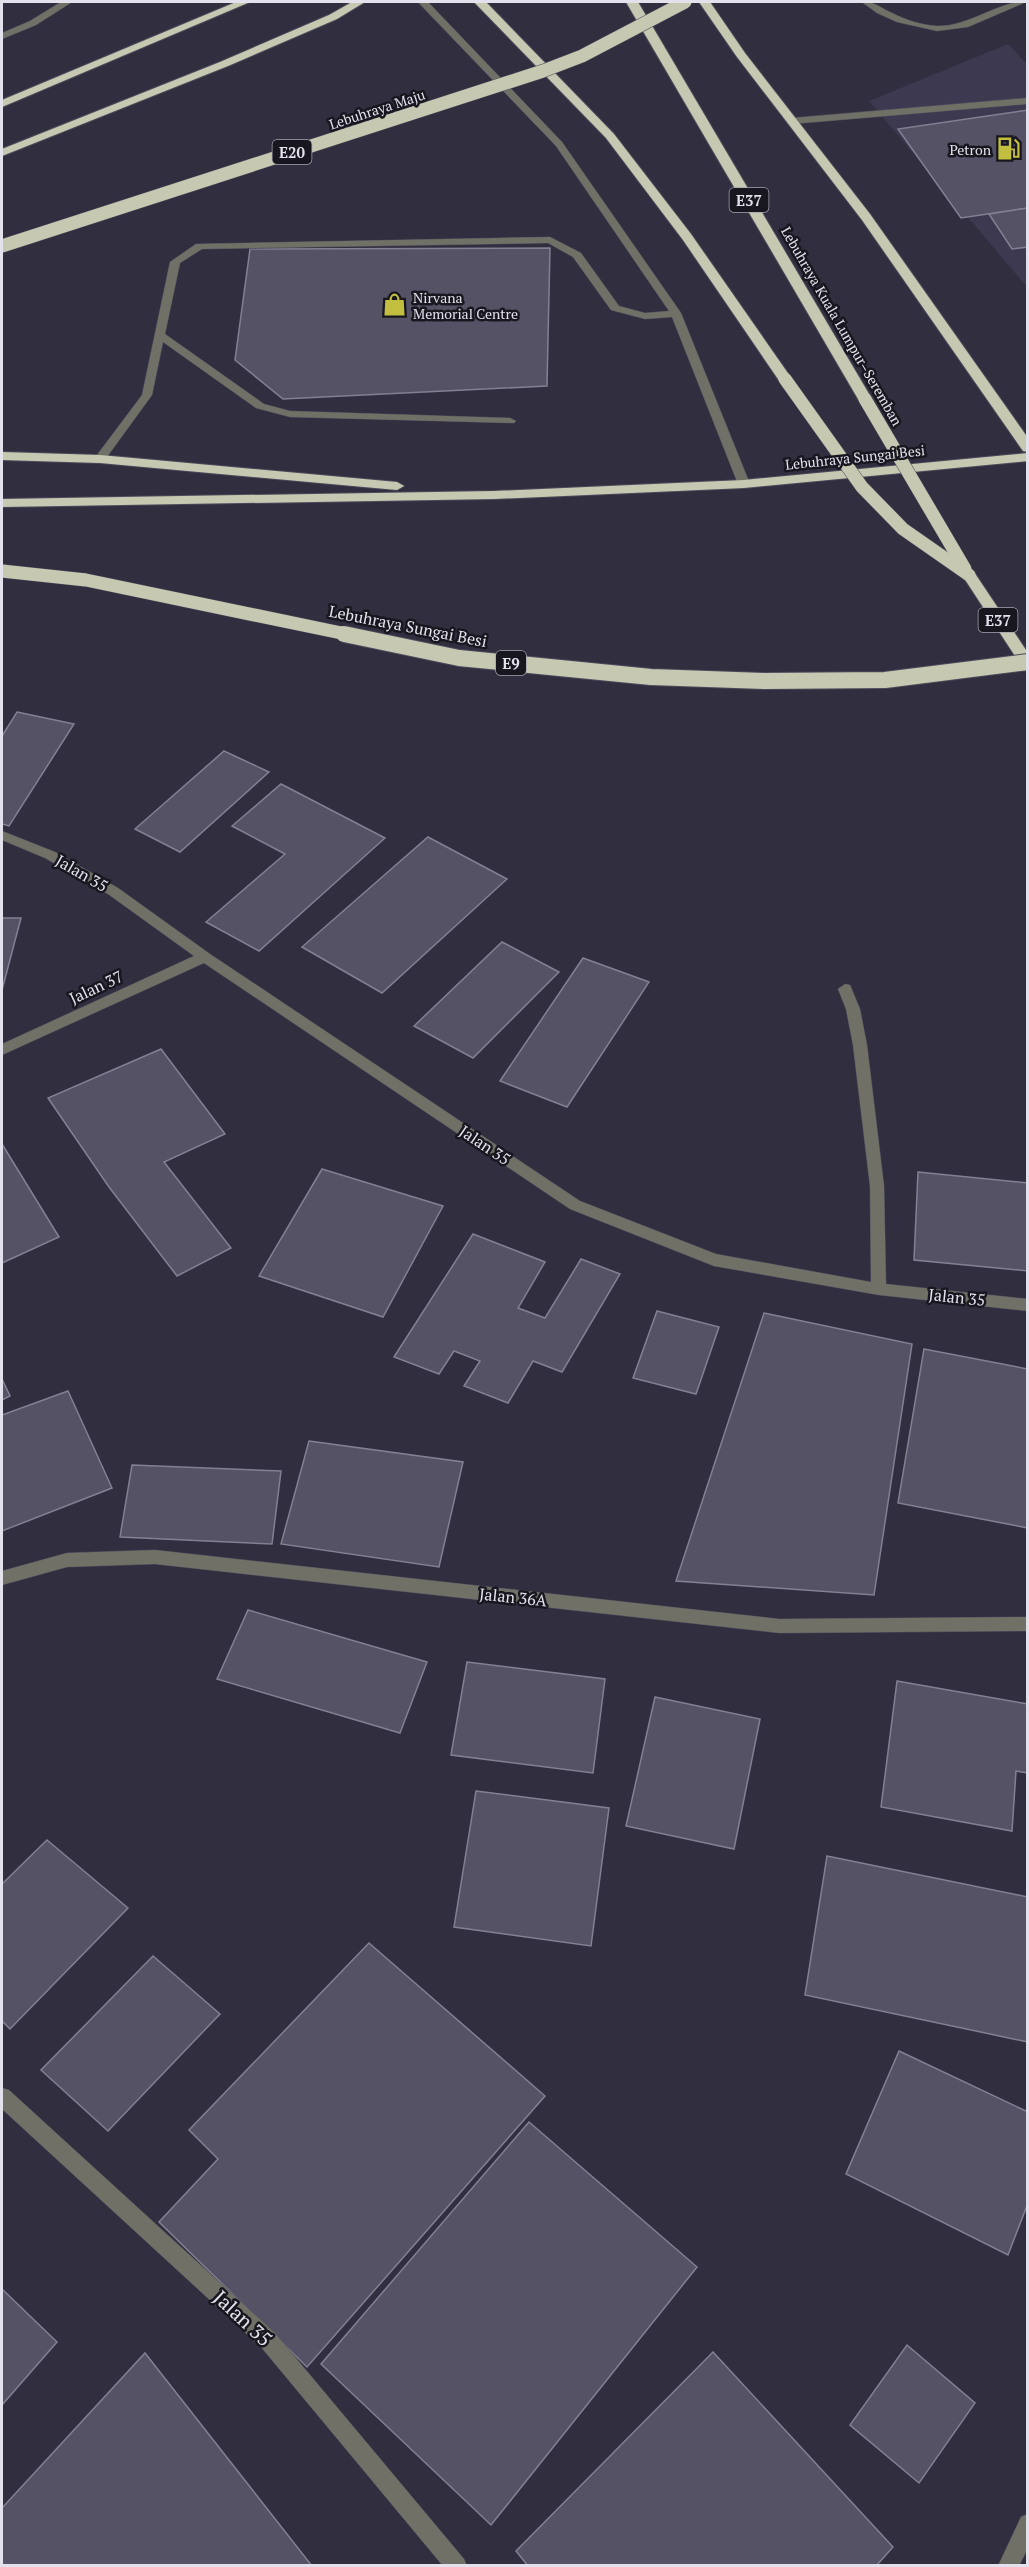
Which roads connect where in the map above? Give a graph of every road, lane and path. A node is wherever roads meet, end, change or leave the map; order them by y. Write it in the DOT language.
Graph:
graph roads {
  1 [pos="67,2"];
  2 [pos="244,2"];
  3 [pos="359,2"];
  4 [pos="423,2"];
  5 [pos="480,2"];
  6 [pos="632,2"];
  7 [pos="685,2"];
  8 [pos="705,2"];
  9 [pos="867,2"];
  10 [pos="1021,2"];
  11 [pos="2,36"];
  12 [pos="1028,101"];
  13 [pos="2,104"];
  14 [pos="792,121"];
  15 [pos="2,153"];
  16 [pos="2,246"];
  17 [pos="676,313"];
  18 [pos="160,335"];
  19 [pos="510,421"];
  20 [pos="1028,448"];
  21 [pos="2,456"];
  22 [pos="1028,457"];
  23 [pos="100,459"];
  24 [pos="744,484"];
  25 [pos="494,495"];
  26 [pos="2,503"];
  27 [pos="2,572"];
  28 [pos="969,575"];
  29 [pos="1028,664"];
  30 [pos="2,835"];
  31 [pos="205,957"];
  32 [pos="845,989"];
  33 [pos="2,1050"];
  34 [pos="879,1289"];
  35 [pos="1028,1305"];
  36 [pos="2,1578"];
  37 [pos="1028,1624"];
  38 [pos="2,2097"];
  39 [pos="1028,2524"];
  40 [pos="457,2565"];
  41 [pos="1008,2565"];
  1 -- 11 [label="street"];
  2 -- 13 [label="highway"];
  3 -- 15 [label="highway"];
  4 -- 17 [label="street"];
  5 -- 28 [label="highway, bridge"];
  6 -- 28 [label="highway, Lebuhraya Kuala Lumpur–Seremban / E37, bridge"];
  7 -- 16 [label="highway, Lebuhraya Maju / E20, bridge"];
  8 -- 14 [label="highway"];
  9 -- 10 [label="street"];
  12 -- 14 [label="street"];
  14 -- 20 [label="highway"];
  17 -- 18 [label="street"];
  17 -- 24 [label="street"];
  18 -- 19 [label="street"];
  18 -- 23 [label="street"];
  21 -- 23 [label="highway"];
  22 -- 24 [label="highway, Lebuhraya Sungai Besi"];
  23 -- 25 [label="highway"];
  24 -- 25 [label="highway, Lebuhraya Sungai Besi"];
  25 -- 26 [label="highway, Lebuhraya Sungai Besi"];
  27 -- 29 [label="highway, Lebuhraya Sungai Besi / E9, bridge"];
  28 -- 29 [label="highway, Lebuhraya Kuala Lumpur–Seremban / E37"];
  30 -- 31 [label="street, Jalan 35"];
  31 -- 33 [label="street, Jalan 37"];
  31 -- 34 [label="street, Jalan 35"];
  32 -- 34 [label="street"];
  34 -- 35 [label="street, Jalan 35"];
  36 -- 37 [label="street, Jalan 36A"];
  38 -- 40 [label="street, Jalan 35"];
  39 -- 41 [label="street"];
}
